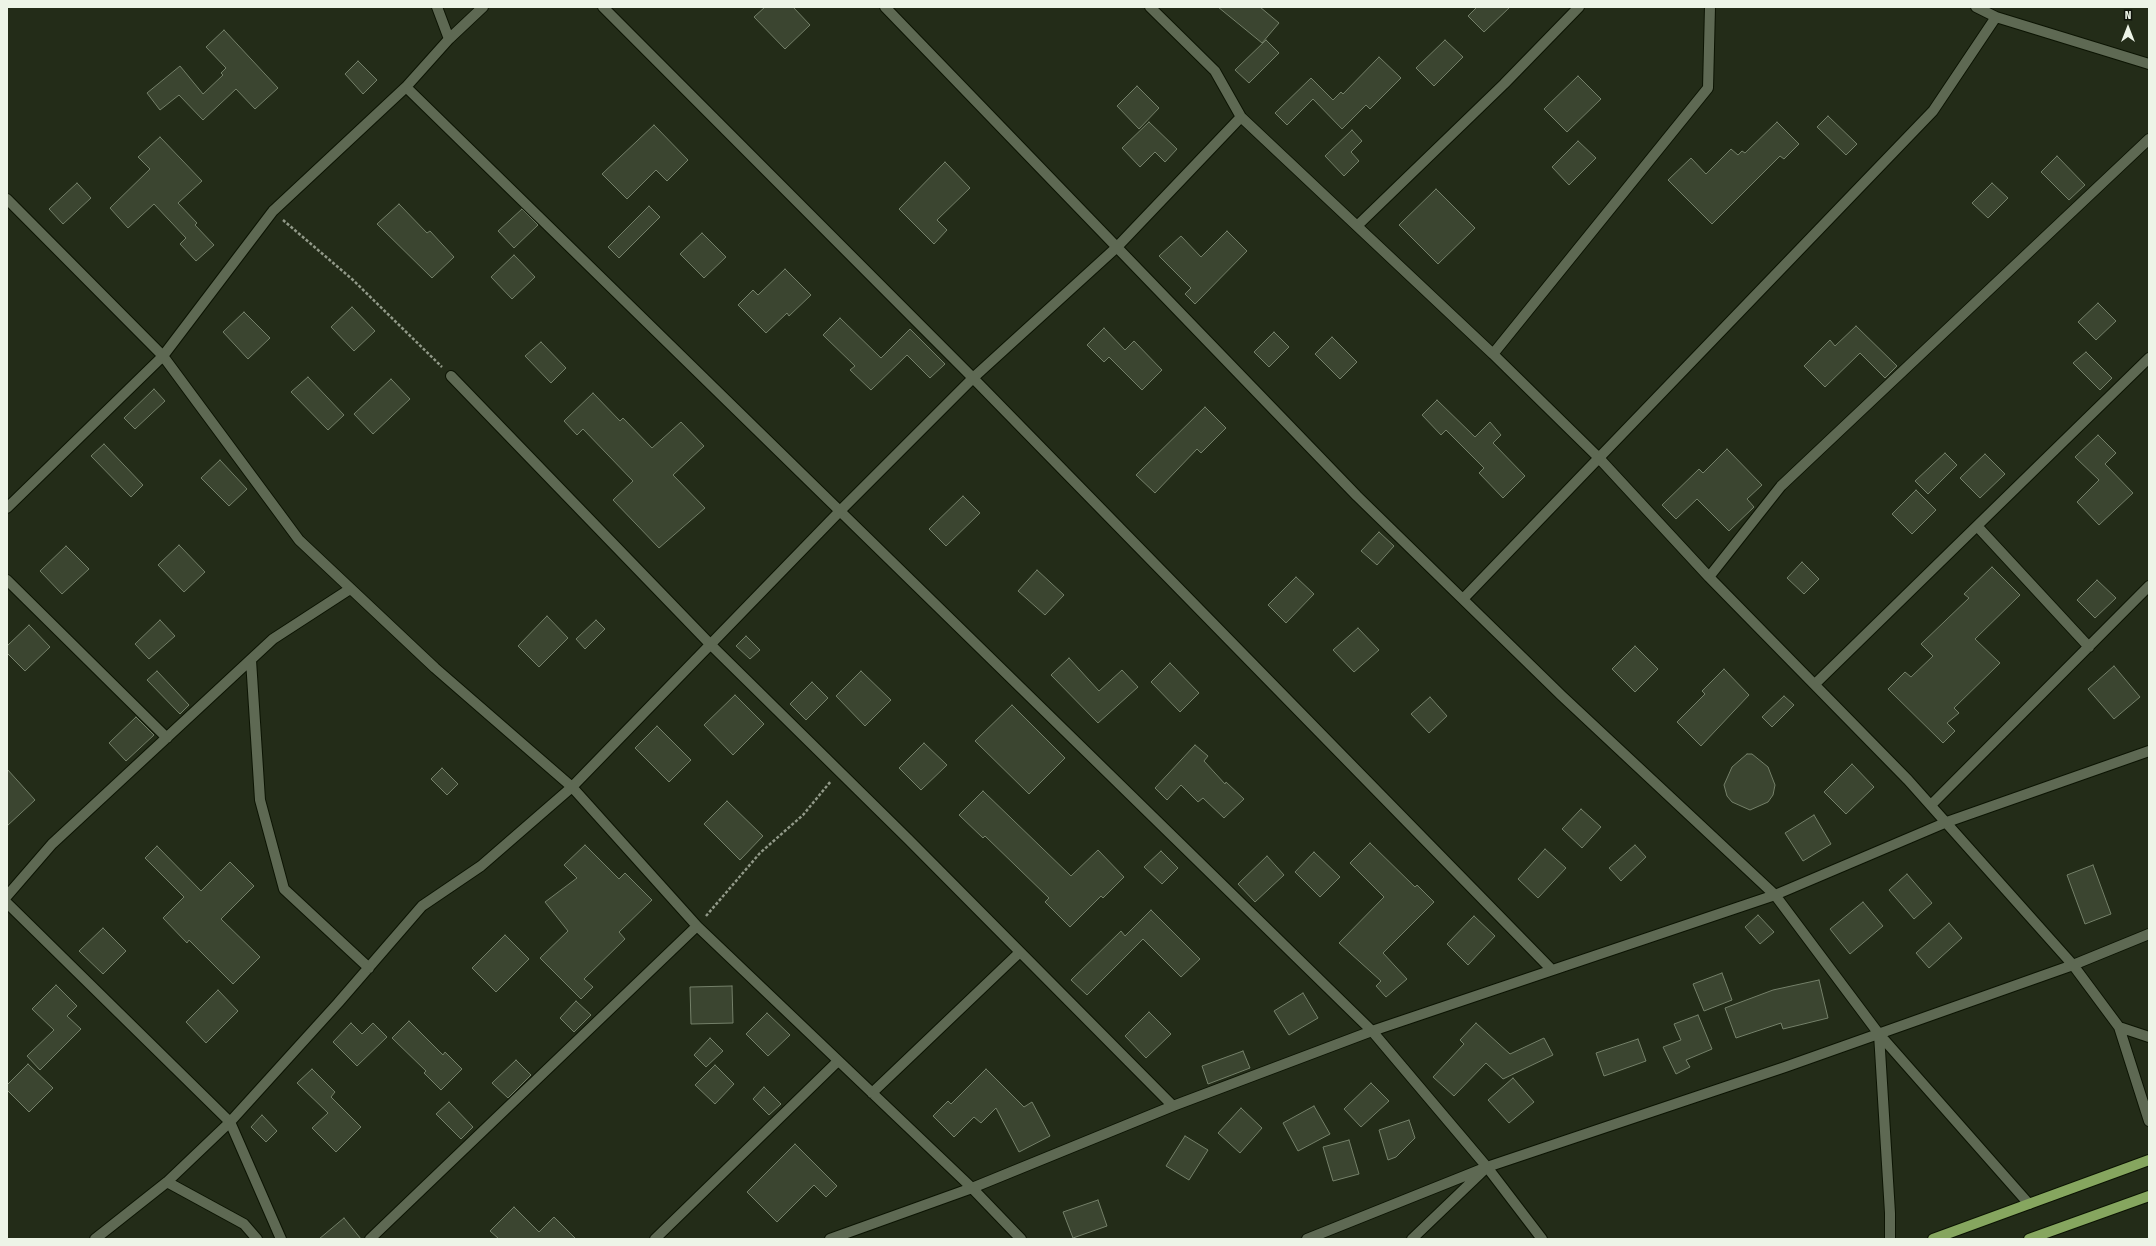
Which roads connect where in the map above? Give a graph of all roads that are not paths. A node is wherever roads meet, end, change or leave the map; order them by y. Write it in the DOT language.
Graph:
graph roads {
  1 [pos="438,7"];
  2 [pos="483,7"];
  3 [pos="603,7"];
  4 [pos="885,7"];
  5 [pos="1150,7"];
  6 [pos="1579,7"];
  7 [pos="1710,7"];
  8 [pos="1976,7"];
  9 [pos="1996,17"];
  10 [pos="448,39"];
  11 [pos="2149,64"];
  12 [pos="406,87"];
  13 [pos="1241,117"];
  14 [pos="2149,139"];
  15 [pos="7,199"];
  16 [pos="1358,225"];
  17 [pos="1117,247"];
  18 [pos="1493,354"];
  19 [pos="163,356"];
  20 [pos="2149,358"];
  21 [pos="451,376"];
  22 [pos="973,378"];
  23 [pos="1598,457"];
  24 [pos="7,508"];
  25 [pos="840,511"];
  26 [pos="1977,526"];
  27 [pos="1710,577"];
  28 [pos="7,580"];
  29 [pos="2149,586"];
  30 [pos="350,589"];
  31 [pos="1463,599"];
  32 [pos="711,645"];
  33 [pos="2089,647"];
  34 [pos="251,660"];
  35 [pos="1814,684"];
  36 [pos="167,738"];
  37 [pos="2149,751"];
  38 [pos="572,787"];
  39 [pos="1931,805"];
  40 [pos="1947,822"];
  41 [pos="7,896"];
  42 [pos="1775,896"];
  43 [pos="7,903"];
  44 [pos="697,926"];
  45 [pos="2149,934"];
  46 [pos="1020,952"];
  47 [pos="2073,965"];
  48 [pos="368,968"];
  49 [pos="1552,970"];
  50 [pos="2119,1027"];
  51 [pos="1372,1031"];
  52 [pos="1879,1034"];
  53 [pos="2149,1037"];
  54 [pos="838,1060"];
  55 [pos="872,1093"];
  56 [pos="1173,1106"];
  57 [pos="2149,1121"];
  58 [pos="230,1122"];
  59 [pos="2149,1160"];
  60 [pos="1487,1167"];
  61 [pos="167,1182"];
  62 [pos="972,1188"];
  63 [pos="2149,1196"];
  64 [pos="2029,1204"];
  65 [pos="95,1239"];
  66 [pos="257,1239"];
  67 [pos="281,1239"];
  68 [pos="370,1239"];
  69 [pos="655,1239"];
  70 [pos="830,1239"];
  71 [pos="1021,1239"];
  72 [pos="1307,1239"];
  73 [pos="1412,1239"];
  74 [pos="1542,1239"];
  75 [pos="1890,1239"];
  76 [pos="1933,1239"];
  77 [pos="2029,1239"];
  1 -- 10 [label="street"];
  2 -- 10 [label="street"];
  3 -- 22 [label="street"];
  4 -- 17 [label="street"];
  5 -- 13 [label="street"];
  6 -- 16 [label="street"];
  7 -- 18 [label="street"];
  8 -- 9 [label="street"];
  9 -- 11 [label="street"];
  9 -- 23 [label="street"];
  10 -- 12 [label="street"];
  12 -- 19 [label="street"];
  12 -- 25 [label="street"];
  13 -- 16 [label="street"];
  13 -- 17 [label="street"];
  14 -- 27 [label="street"];
  15 -- 19 [label="street"];
  16 -- 18 [label="street"];
  17 -- 22 [label="street"];
  17 -- 31 [label="street"];
  18 -- 23 [label="street"];
  19 -- 24 [label="street"];
  19 -- 30 [label="street"];
  20 -- 26 [label="street"];
  21 -- 32 [label="street"];
  22 -- 25 [label="street"];
  22 -- 49 [label="street"];
  23 -- 27 [label="street"];
  23 -- 31 [label="street"];
  25 -- 32 [label="street"];
  25 -- 51 [label="street"];
  26 -- 33 [label="street"];
  26 -- 35 [label="street"];
  27 -- 35 [label="street"];
  28 -- 36 [label="street"];
  29 -- 33 [label="street"];
  30 -- 34 [label="street"];
  30 -- 38 [label="street"];
  31 -- 42 [label="street"];
  32 -- 38 [label="street"];
  32 -- 46 [label="street"];
  33 -- 39 [label="street"];
  34 -- 36 [label="street"];
  34 -- 48 [label="street"];
  35 -- 39 [label="street"];
  36 -- 41 [label="street"];
  37 -- 40 [label="street"];
  38 -- 44 [label="street"];
  38 -- 48 [label="street"];
  39 -- 40 [label="street"];
  40 -- 42 [label="street"];
  40 -- 47 [label="street"];
  42 -- 49 [label="street"];
  42 -- 52 [label="street"];
  43 -- 58 [label="street"];
  44 -- 54 [label="street"];
  44 -- 68 [label="street"];
  45 -- 47 [label="street"];
  46 -- 55 [label="street"];
  46 -- 56 [label="street"];
  47 -- 50 [label="street"];
  47 -- 52 [label="street"];
  48 -- 58 [label="street"];
  49 -- 51 [label="street"];
  50 -- 53 [label="street"];
  50 -- 57 [label="street"];
  51 -- 56 [label="street"];
  51 -- 60 [label="street"];
  52 -- 60 [label="street"];
  52 -- 64 [label="street"];
  52 -- 75 [label="street"];
  54 -- 55 [label="street"];
  54 -- 69 [label="street"];
  55 -- 62 [label="street"];
  56 -- 62 [label="street"];
  58 -- 61 [label="street"];
  58 -- 67 [label="street"];
  59 -- 64 [label="main road"];
  60 -- 72 [label="street"];
  60 -- 73 [label="street"];
  60 -- 74 [label="street"];
  61 -- 65 [label="street"];
  61 -- 66 [label="street"];
  62 -- 70 [label="street"];
  62 -- 71 [label="street"];
  63 -- 77 [label="main road"];
  64 -- 76 [label="main road"];
}
